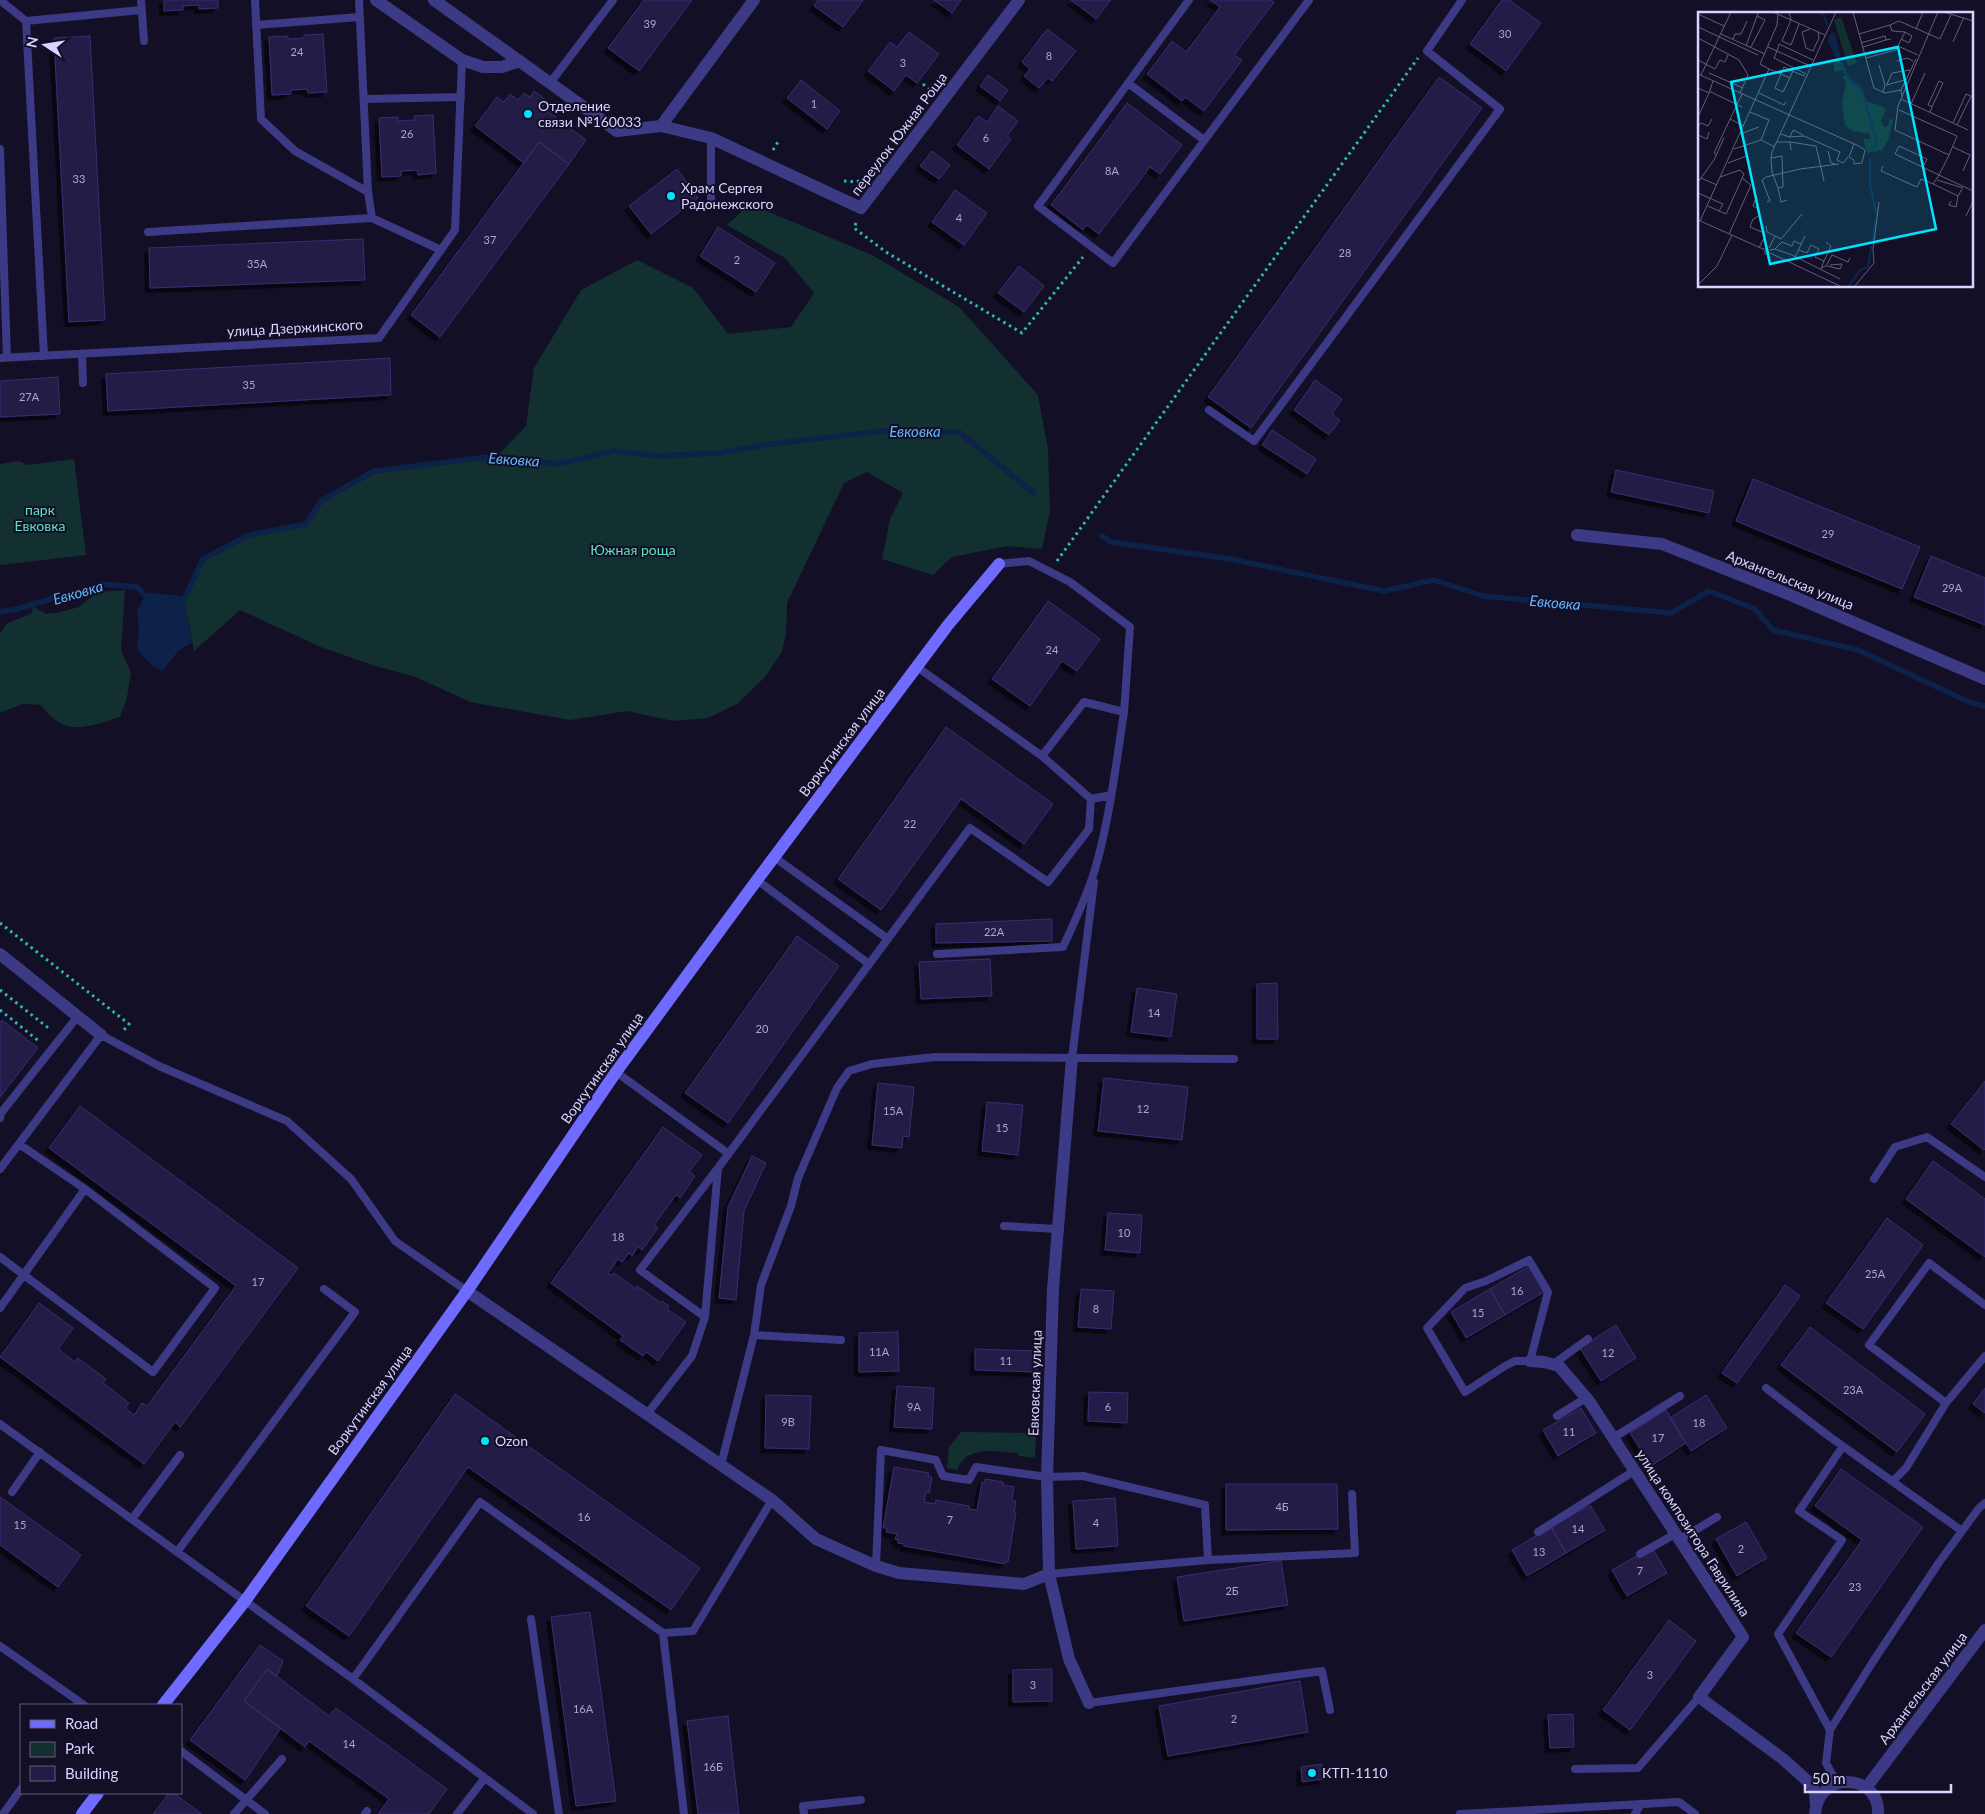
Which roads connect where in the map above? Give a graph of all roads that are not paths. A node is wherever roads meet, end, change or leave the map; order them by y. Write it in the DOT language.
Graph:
graph roads {
  1 [pos="0,0"];
  2 [pos="141,0"];
  3 [pos="255,0"];
  4 [pos="359,0"];
  5 [pos="376,0"];
  6 [pos="434,0"];
  7 [pos="613,0"];
  8 [pos="754,0"];
  9 [pos="1019,0"];
  10 [pos="1189,0"];
  11 [pos="1308,0"];
  12 [pos="1462,0"];
  13 [pos="141,10"];
  14 [pos="360,18"];
  15 [pos="26,21"];
  16 [pos="256,25"];
  17 [pos="144,41"];
  18 [pos="462,60"];
  19 [pos="520,61"];
  20 [pos="550,83"];
  21 [pos="1128,83"];
  22 [pos="461,97"];
  23 [pos="365,99"];
  24 [pos="661,126"];
  25 [pos="711,138"];
  26 [pos="1204,140"];
  27 [pos="0,149"];
  28 [pos="368,192"];
  29 [pos="710,200"];
  30 [pos="372,218"];
  31 [pos="148,232"];
  32 [pos="441,250"];
  33 [pos="82,354"];
  34 [pos="44,356"];
  35 [pos="4,358"];
  36 [pos="83,383"];
  37 [pos="1209,410"];
  38 [pos="1577,535"];
  39 [pos="999,564"];
  40 [pos="917,667"];
  41 [pos="1985,679"];
  42 [pos="1124,712"];
  43 [pos="1042,756"];
  44 [pos="1110,795"];
  45 [pos="1091,799"];
  46 [pos="774,857"];
  47 [pos="1095,868"];
  48 [pos="757,880"];
  49 [pos="888,939"];
  50 [pos="936,954"];
  51 [pos="1,958"];
  52 [pos="869,964"];
  53 [pos="78,1016"];
  54 [pos="101,1034"];
  55 [pos="1072,1058"];
  56 [pos="1234,1059"];
  57 [pos="616,1072"];
  58 [pos="0,1118"];
  59 [pos="19,1144"];
  60 [pos="729,1154"];
  61 [pos="718,1168"];
  62 [pos="0,1169"];
  63 [pos="1985,1177"];
  64 [pos="1874,1179"];
  65 [pos="85,1189"];
  66 [pos="1004,1226"];
  67 [pos="1057,1229"];
  68 [pos="0,1257"];
  69 [pos="24,1274"];
  70 [pos="324,1290"];
  71 [pos="467,1291"];
  72 [pos="1985,1305"];
  73 [pos="0,1308"];
  74 [pos="706,1317"];
  75 [pos="754,1335"];
  76 [pos="1588,1339"];
  77 [pos="841,1340"];
  78 [pos="1985,1356"];
  79 [pos="1530,1361"];
  80 [pos="1552,1365"];
  81 [pos="1766,1388"];
  82 [pos="1680,1396"];
  83 [pos="1586,1398"];
  84 [pos="1946,1404"];
  85 [pos="647,1414"];
  86 [pos="1557,1416"];
  87 [pos="0,1424"];
  88 [pos="1613,1438"];
  89 [pos="1843,1446"];
  90 [pos="40,1452"];
  91 [pos="180,1454"];
  92 [pos="721,1465"];
  93 [pos="1634,1471"];
  94 [pos="1047,1477"];
  95 [pos="1893,1481"];
  96 [pos="12,1492"];
  97 [pos="1352,1494"];
  98 [pos="772,1500"];
  99 [pos="1985,1503"];
  100 [pos="1717,1517"];
  101 [pos="132,1519"];
  102 [pos="1962,1531"];
  103 [pos="1538,1532"];
  104 [pos="1677,1537"];
  105 [pos="178,1552"];
  106 [pos="1640,1554"];
  107 [pos="1208,1560"];
  108 [pos="876,1566"];
  109 [pos="1049,1574"];
  110 [pos="245,1601"];
  111 [pos="531,1619"];
  112 [pos="1985,1630"];
  113 [pos="663,1633"];
  114 [pos="0,1646"];
  115 [pos="353,1679"];
  116 [pos="1698,1697"];
  117 [pos="1089,1703"];
  118 [pos="82,1704"];
  119 [pos="164,1704"];
  120 [pos="1330,1710"];
  121 [pos="1830,1730"];
  122 [pos="182,1752"];
  123 [pos="282,1758"];
  124 [pos="1575,1769"];
  125 [pos="484,1779"];
  126 [pos="1812,1785"];
  127 [pos="1834,1785"];
  128 [pos="1866,1788"];
  129 [pos="20,1790"];
  130 [pos="97,1794"];
  131 [pos="246,1799"];
  132 [pos="861,1800"];
  133 [pos="1641,1804"];
  134 [pos="1816,1810"];
  135 [pos="3,1814"];
  136 [pos="82,1814"];
  137 [pos="234,1814"];
  138 [pos="265,1814"];
  139 [pos="457,1814"];
  140 [pos="533,1814"];
  141 [pos="559,1814"];
  142 [pos="684,1814"];
  143 [pos="804,1814"];
  144 [pos="1460,1814"];
  145 [pos="1635,1814"];
  146 [pos="1695,1814"];
  147 [pos="1878,1814"];
  1 -- 15 [label="lane"];
  2 -- 13 [label="lane"];
  3 -- 16 [label="lane"];
  4 -- 14 [label="lane"];
  5 -- 18 [label="street"];
  6 -- 19 [label="street, переулок Южная Роща"];
  7 -- 20 [label="lane"];
  8 -- 24 [label="street"];
  9 -- 25 [label="street, переулок Южная Роща"];
  10 -- 21 [label="lane"];
  11 -- 26 [label="lane"];
  12 -- 37 [label="lane"];
  13 -- 15 [label="lane"];
  13 -- 17 [label="lane"];
  14 -- 16 [label="lane"];
  14 -- 23 [label="lane"];
  15 -- 34 [label="lane"];
  16 -- 28 [label="lane"];
  18 -- 19 [label="street"];
  18 -- 22 [label="lane, улица Дзержинского"];
  19 -- 20 [label="street, переулок Южная Роща"];
  20 -- 24 [label="street, переулок Южная Роща"];
  21 -- 26 [label="lane"];
  21 -- 26 [label="lane"];
  22 -- 23 [label="lane"];
  22 -- 32 [label="lane, улица Дзержинского"];
  23 -- 28 [label="lane"];
  24 -- 25 [label="street, переулок Южная Роща"];
  25 -- 29 [label="lane"];
  27 -- 35 [label="lane"];
  28 -- 30 [label="lane"];
  30 -- 31 [label="lane"];
  30 -- 32 [label="lane"];
  32 -- 33 [label="lane, улица Дзержинского"];
  33 -- 34 [label="lane, улица Дзержинского"];
  33 -- 36 [label="lane"];
  34 -- 35 [label="lane, улица Дзержинского"];
  38 -- 41 [label="street, Архангельская улица"];
  39 -- 40 [label="street, Воркутинская улица"];
  39 -- 42 [label="lane"];
  40 -- 43 [label="lane"];
  40 -- 46 [label="street, Воркутинская улица"];
  42 -- 43 [label="lane"];
  42 -- 44 [label="lane"];
  43 -- 45 [label="lane"];
  44 -- 45 [label="lane"];
  44 -- 47 [label="lane"];
  45 -- 49 [label="lane"];
  46 -- 48 [label="street, Воркутинская улица"];
  46 -- 49 [label="lane"];
  47 -- 50 [label="lane"];
  47 -- 55 [label="lane"];
  48 -- 52 [label="lane"];
  48 -- 57 [label="street, Воркутинская улица"];
  49 -- 52 [label="lane"];
  51 -- 53 [label="street"];
  52 -- 60 [label="lane"];
  53 -- 54 [label="street"];
  53 -- 58 [label="lane"];
  54 -- 59 [label="lane"];
  54 -- 71 [label="lane"];
  55 -- 56 [label="lane"];
  55 -- 67 [label="street, Евковская улица"];
  55 -- 75 [label="lane"];
  57 -- 60 [label="lane"];
  57 -- 71 [label="street, Воркутинская улица"];
  59 -- 62 [label="lane"];
  59 -- 65 [label="lane"];
  60 -- 61 [label="lane"];
  61 -- 74 [label="lane"];
  61 -- 74 [label="lane"];
  63 -- 64 [label="lane"];
  65 -- 69 [label="lane"];
  65 -- 69 [label="lane"];
  66 -- 67 [label="lane"];
  67 -- 94 [label="street, Евковская улица"];
  68 -- 69 [label="lane"];
  69 -- 73 [label="lane"];
  70 -- 105 [label="lane"];
  71 -- 85 [label="street"];
  71 -- 110 [label="street, Воркутинская улица"];
  72 -- 84 [label="lane"];
  74 -- 85 [label="lane"];
  75 -- 77 [label="lane"];
  75 -- 92 [label="lane"];
  76 -- 80 [label="lane"];
  78 -- 84 [label="lane"];
  79 -- 79 [label="lane"];
  79 -- 80 [label="street, улица композитора Гаврилина"];
  80 -- 83 [label="street, улица композитора Гаврилина"];
  81 -- 89 [label="lane"];
  82 -- 88 [label="lane"];
  83 -- 86 [label="lane"];
  83 -- 88 [label="street, улица композитора Гаврилина"];
  84 -- 95 [label="lane"];
  85 -- 92 [label="street"];
  87 -- 90 [label="lane"];
  88 -- 93 [label="street, улица композитора Гаврилина"];
  89 -- 95 [label="lane"];
  89 -- 121 [label="lane"];
  90 -- 96 [label="lane"];
  90 -- 101 [label="lane"];
  91 -- 101 [label="lane"];
  92 -- 98 [label="street"];
  93 -- 103 [label="lane"];
  93 -- 104 [label="street, улица композитора Гаврилина"];
  94 -- 107 [label="lane"];
  94 -- 108 [label="lane"];
  94 -- 109 [label="street, Евковская улица"];
  95 -- 102 [label="lane"];
  97 -- 107 [label="lane"];
  98 -- 108 [label="street"];
  98 -- 113 [label="lane"];
  99 -- 102 [label="lane"];
  100 -- 104 [label="lane"];
  101 -- 105 [label="lane"];
  102 -- 121 [label="lane"];
  104 -- 106 [label="lane"];
  104 -- 116 [label="street, улица композитора Гаврилина"];
  105 -- 110 [label="lane"];
  107 -- 109 [label="lane"];
  108 -- 109 [label="street"];
  109 -- 117 [label="street, Евковская улица"];
  110 -- 115 [label="lane"];
  110 -- 119 [label="street, Воркутинская улица"];
  111 -- 141 [label="lane"];
  112 -- 128 [label="street, Архангельская улица"];
  113 -- 115 [label="lane"];
  113 -- 142 [label="lane"];
  114 -- 118 [label="lane"];
  115 -- 125 [label="lane"];
  116 -- 124 [label="lane"];
  116 -- 126 [label="street"];
  117 -- 120 [label="lane"];
  121 -- 127 [label="lane"];
  122 -- 131 [label="lane"];
  123 -- 131 [label="lane"];
  125 -- 139 [label="lane"];
  125 -- 140 [label="lane"];
  126 -- 127 [label="street"];
  126 -- 134 [label="street"];
  127 -- 128 [label="street"];
  127 -- 134 [label="street"];
  128 -- 147 [label="street"];
  129 -- 135 [label="lane"];
  130 -- 136 [label="street"];
  131 -- 137 [label="lane"];
  131 -- 138 [label="lane"];
  132 -- 143 [label="lane"];
  133 -- 144 [label="lane"];
  133 -- 145 [label="lane"];
  133 -- 146 [label="lane"];
}
